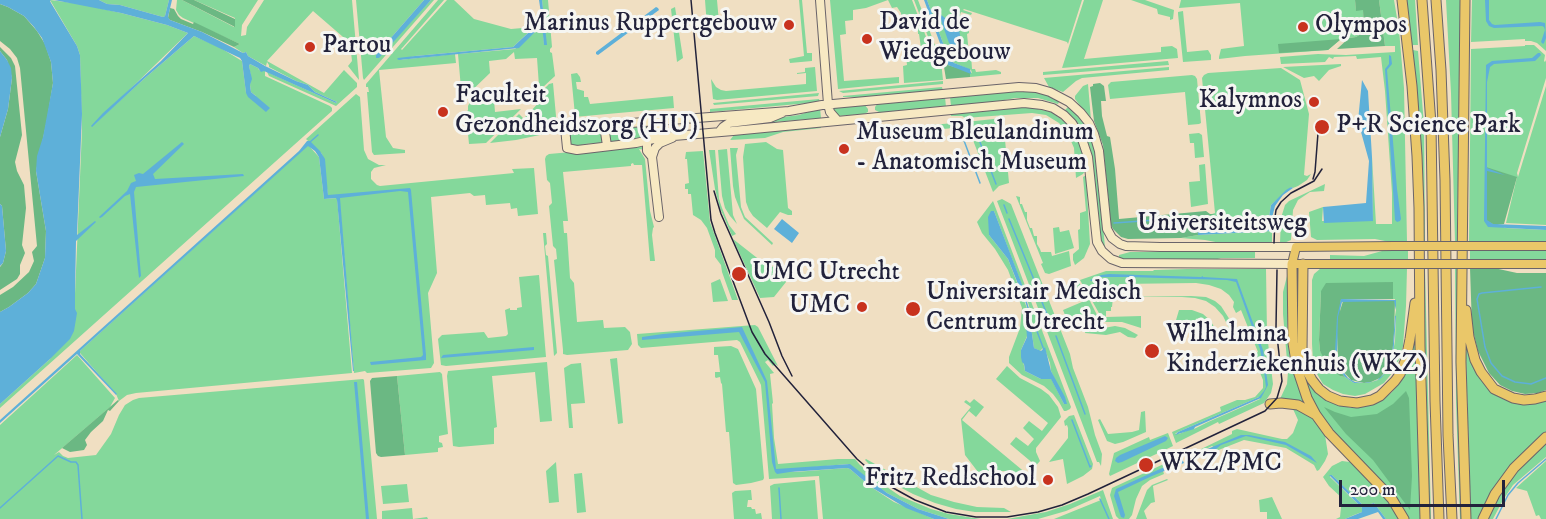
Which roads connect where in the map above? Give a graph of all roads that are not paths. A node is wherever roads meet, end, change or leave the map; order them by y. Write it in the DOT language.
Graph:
graph roads {
  1 [pos="820,0"];
  2 [pos="1402,0"];
  3 [pos="1422,0"];
  4 [pos="1436,0"];
  5 [pos="1465,0"];
  6 [pos="828,86"];
  7 [pos="846,103"];
  8 [pos="828,105"];
  9 [pos="789,111"];
  10 [pos="837,120"];
  11 [pos="665,121"];
  12 [pos="604,125"];
  13 [pos="719,132"];
  14 [pos="676,136"];
  15 [pos="647,144"];
  16 [pos="606,146"];
  17 [pos="652,157"];
  18 [pos="659,217"];
  19 [pos="1546,246"];
  20 [pos="1300,247"];
  21 [pos="1462,250"];
  22 [pos="1288,264"];
  23 [pos="1303,264"];
  24 [pos="1546,264"];
  25 [pos="1419,280"];
  26 [pos="1546,396"];
  27 [pos="1270,404"];
  28 [pos="1316,415"];
  29 [pos="1546,436"];
  30 [pos="1404,519"];
  31 [pos="1425,519"];
  32 [pos="1439,519"];
  33 [pos="1452,519"];
  34 [pos="1466,519"];
  35 [pos="1483,519"];
  1 -- 6 [label="main road"];
  2 -- 25 [label="highway"];
  3 -- 32 [label="highway"];
  4 -- 33 [label="highway"];
  5 -- 21 [label="highway"];
  6 -- 7 [label="main road"];
  6 -- 8 [label="main road"];
  7 -- 8 [label="main road, Universiteitsweg"];
  7 -- 20 [label="main road, Universiteitsweg"];
  8 -- 9 [label="main road, Universiteitsweg"];
  8 -- 10 [label="main road"];
  9 -- 11 [label="main road, Universiteitsweg"];
  9 -- 13 [label="main road"];
  10 -- 13 [label="main road, Universiteitsweg"];
  10 -- 22 [label="main road, Universiteitsweg"];
  11 -- 12 [label="main road, Universiteitsweg"];
  11 -- 15 [label="main road"];
  12 -- 16 [label="main road"];
  12 -- 16 [label="main road, Universiteitsweg"];
  13 -- 14 [label="main road, Universiteitsweg"];
  14 -- 15 [label="main road, Universiteitsweg"];
  14 -- 17 [label="main road"];
  15 -- 16 [label="main road"];
  15 -- 17 [label="main road"];
  17 -- 18 [label="main road"];
  19 -- 20 [label="main road, Universiteitsweg, bridge"];
  20 -- 22 [label="main road"];
  20 -- 23 [label="main road"];
  21 -- 26 [label="highway"];
  21 -- 34 [label="highway"];
  22 -- 23 [label="main road, Universiteitsweg"];
  22 -- 28 [label="highway"];
  23 -- 24 [label="main road, Universiteitsweg, bridge"];
  23 -- 25 [label="highway"];
  25 -- 31 [label="highway"];
  27 -- 28 [label="highway"];
  28 -- 30 [label="highway"];
  29 -- 35 [label="highway"];
}
